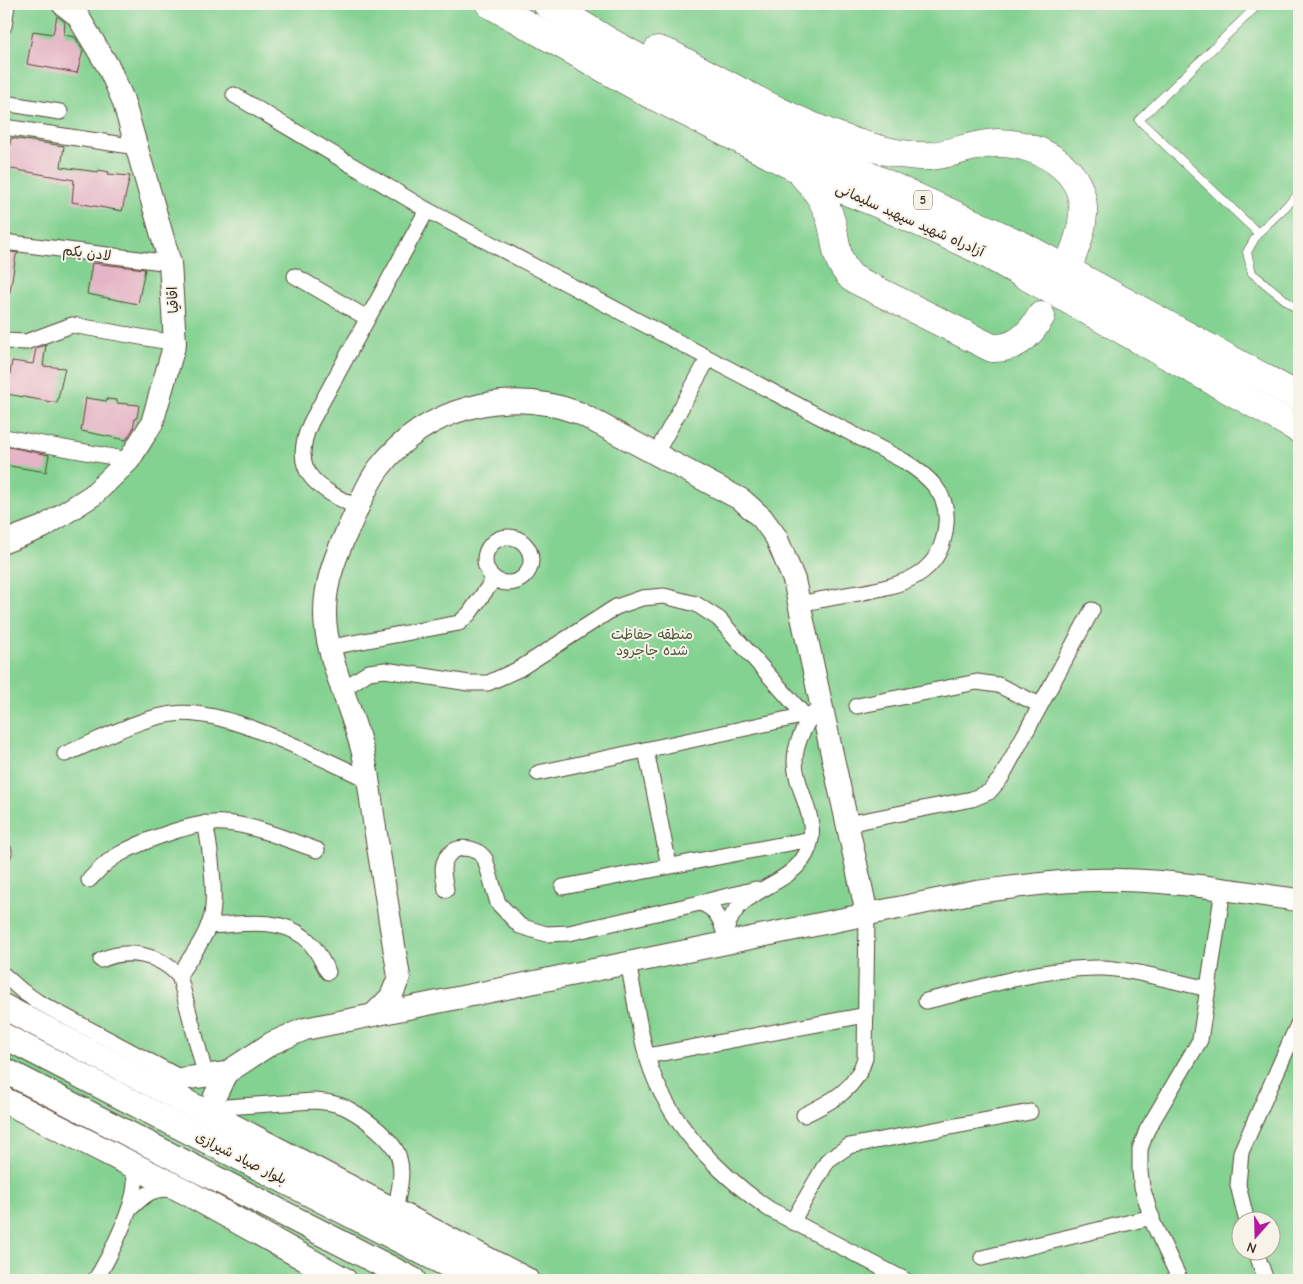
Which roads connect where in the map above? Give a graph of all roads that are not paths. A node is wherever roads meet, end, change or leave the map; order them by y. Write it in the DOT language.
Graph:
graph roads {
  1 [pos="7,4"];
  2 [pos="63,4"];
  3 [pos="490,4"];
  4 [pos="547,4"];
  5 [pos="1259,4"];
  6 [pos="4,26"];
  7 [pos="608,41"];
  8 [pos="234,95"];
  9 [pos="4,103"];
  10 [pos="60,112"];
  11 [pos="4,127"];
  12 [pos="137,147"];
  13 [pos="794,167"];
  14 [pos="1299,194"];
  15 [pos="427,210"];
  16 [pos="1258,232"];
  17 [pos="4,242"];
  18 [pos="1070,262"];
  19 [pos="170,263"];
  20 [pos="295,276"];
  21 [pos="1299,311"];
  22 [pos="1041,316"];
  23 [pos="368,318"];
  24 [pos="4,341"];
  25 [pos="175,343"];
  26 [pos="708,359"];
  27 [pos="1299,397"];
  28 [pos="1299,429"];
  29 [pos="4,437"];
  30 [pos="656,453"];
  31 [pos="129,460"];
  32 [pos="358,508"];
  33 [pos="4,542"];
  34 [pos="494,579"];
  35 [pos="799,604"];
  36 [pos="1092,610"];
  37 [pos="330,648"];
  38 [pos="343,689"];
  39 [pos="1040,705"];
  40 [pos="857,706"];
  41 [pos="813,714"];
  42 [pos="646,750"];
  43 [pos="65,754"];
  44 [pos="538,773"];
  45 [pos="367,779"];
  46 [pos="205,823"];
  47 [pos="847,824"];
  48 [pos="810,839"];
  49 [pos="317,850"];
  50 [pos="669,866"];
  51 [pos="89,880"];
  52 [pos="562,887"];
  53 [pos="764,887"];
  54 [pos="446,890"];
  55 [pos="1223,890"];
  56 [pos="1299,900"];
  57 [pos="700,903"];
  58 [pos="867,914"];
  59 [pos="208,926"];
  60 [pos="725,940"];
  61 [pos="101,960"];
  62 [pos="628,963"];
  63 [pos="328,972"];
  64 [pos="4,975"];
  65 [pos="179,976"];
  66 [pos="399,976"];
  67 [pos="1208,989"];
  68 [pos="926,1001"];
  69 [pos="440,1002"];
  70 [pos="4,1007"];
  71 [pos="373,1015"];
  72 [pos="866,1015"];
  73 [pos="1299,1022"];
  74 [pos="4,1036"];
  75 [pos="647,1056"];
  76 [pos="4,1070"];
  77 [pos="205,1077"];
  78 [pos="151,1083"];
  79 [pos="4,1100"];
  80 [pos="211,1112"];
  81 [pos="1030,1112"];
  82 [pos="804,1115"];
  83 [pos="124,1160"];
  84 [pos="186,1192"];
  85 [pos="129,1210"];
  86 [pos="1245,1212"];
  87 [pos="1152,1217"];
  88 [pos="792,1222"];
  89 [pos="403,1224"];
  90 [pos="982,1258"];
  91 [pos="306,1259"];
  92 [pos="1260,1262"];
  93 [pos="372,1264"];
  94 [pos="94,1280"];
  95 [pos="344,1280"];
  96 [pos="412,1280"];
  97 [pos="477,1280"];
  98 [pos="526,1280"];
  99 [pos="905,1280"];
  100 [pos="1180,1280"];
  101 [pos="1266,1280"];
  1 -- 6 [label="street"];
  2 -- 12 [label="main road, اقاقیا"];
  3 -- 13 [label="highway, آزادراه شهید سپهبد سلیمانی / 5"];
  4 -- 7 [label="highway, آزادراه شهید سپهبد سلیمانی / 5"];
  5 -- 16 [label="lane"];
  7 -- 18 [label="highway"];
  7 -- 27 [label="highway, آزادراه شهید سپهبد سلیمانی / 5"];
  8 -- 15 [label="street"];
  9 -- 10 [label="street"];
  11 -- 12 [label="street"];
  12 -- 19 [label="main road, اقاقیا"];
  13 -- 22 [label="highway"];
  13 -- 28 [label="highway, آزادراه شهید سپهبد سلیمانی / 5"];
  14 -- 16 [label="lane"];
  15 -- 23 [label="street"];
  15 -- 26 [label="street"];
  16 -- 21 [label="lane"];
  17 -- 19 [label="street, لادن یکم"];
  19 -- 25 [label="main road, اقاقیا"];
  20 -- 23 [label="street"];
  23 -- 32 [label="street"];
  24 -- 25 [label="street"];
  25 -- 31 [label="main road, اقاقیا"];
  26 -- 30 [label="street"];
  26 -- 35 [label="street"];
  29 -- 31 [label="street"];
  30 -- 32 [label="main road"];
  30 -- 35 [label="main road"];
  31 -- 33 [label="main road, اقاقیا"];
  32 -- 37 [label="main road"];
  34 -- 37 [label="street"];
  35 -- 41 [label="main road"];
  36 -- 39 [label="street"];
  37 -- 38 [label="main road"];
  38 -- 41 [label="street"];
  38 -- 45 [label="main road"];
  39 -- 40 [label="street"];
  39 -- 47 [label="street"];
  41 -- 42 [label="street"];
  41 -- 47 [label="main road"];
  41 -- 48 [label="street"];
  42 -- 44 [label="street"];
  42 -- 50 [label="street"];
  43 -- 45 [label="street"];
  45 -- 66 [label="main road"];
  46 -- 49 [label="street"];
  46 -- 51 [label="street"];
  46 -- 59 [label="street"];
  47 -- 58 [label="main road"];
  48 -- 50 [label="street"];
  48 -- 53 [label="street"];
  50 -- 52 [label="street"];
  53 -- 57 [label="street"];
  53 -- 60 [label="street"];
  54 -- 57 [label="street"];
  55 -- 56 [label="main road"];
  55 -- 58 [label="main road"];
  55 -- 67 [label="street"];
  57 -- 60 [label="street"];
  58 -- 60 [label="main road"];
  58 -- 72 [label="street"];
  59 -- 63 [label="street"];
  59 -- 65 [label="street"];
  60 -- 62 [label="main road"];
  61 -- 65 [label="street"];
  62 -- 69 [label="main road"];
  62 -- 75 [label="street"];
  64 -- 77 [label="street"];
  65 -- 77 [label="street"];
  66 -- 69 [label="main road"];
  66 -- 71 [label="main road"];
  67 -- 68 [label="street"];
  67 -- 87 [label="street"];
  69 -- 71 [label="main road"];
  70 -- 78 [label="main road"];
  71 -- 77 [label="main road"];
  72 -- 75 [label="street"];
  72 -- 82 [label="street"];
  73 -- 86 [label="street"];
  74 -- 89 [label="main road, بلوار صیاد شیرازی"];
  75 -- 88 [label="street"];
  76 -- 93 [label="main road"];
  77 -- 78 [label="main road"];
  77 -- 80 [label="main road"];
  78 -- 80 [label="main road"];
  79 -- 83 [label="main road"];
  80 -- 89 [label="main road"];
  80 -- 89 [label="street"];
  81 -- 88 [label="street"];
  83 -- 84 [label="main road"];
  83 -- 85 [label="street"];
  84 -- 85 [label="street"];
  84 -- 91 [label="main road"];
  85 -- 94 [label="street"];
  87 -- 90 [label="street"];
  87 -- 100 [label="street"];
  88 -- 99 [label="street"];
  89 -- 97 [label="main road, بلوار صیاد شیرازی"];
  89 -- 98 [label="main road"];
  91 -- 93 [label="main road"];
  91 -- 95 [label="main road"];
  92 -- 101 [label="street"];
  93 -- 96 [label="main road"];
}
